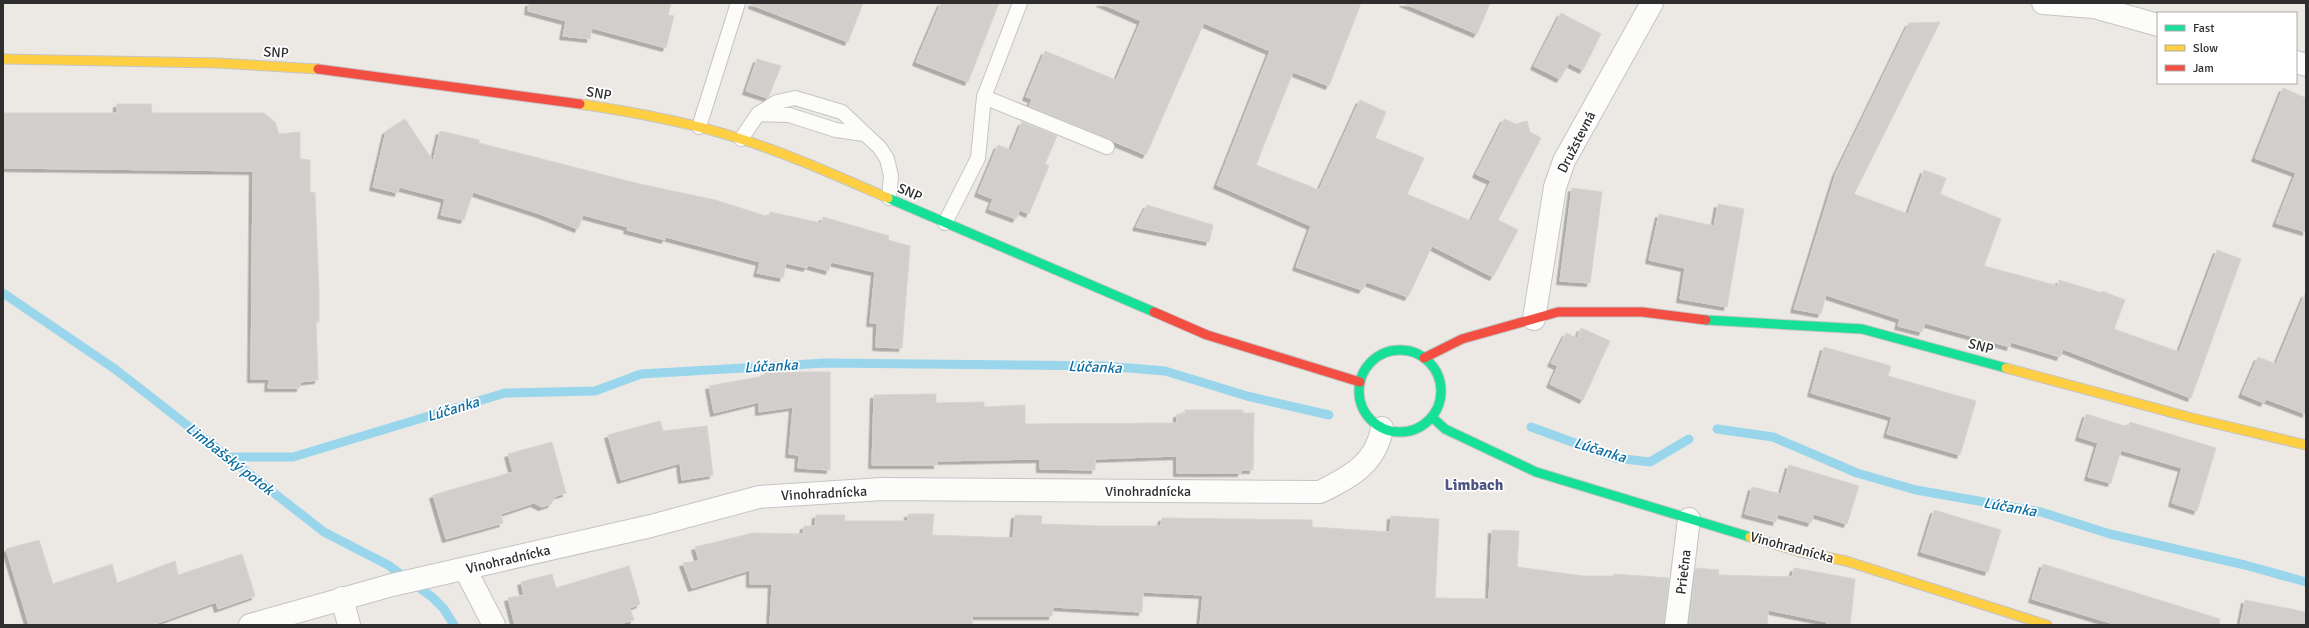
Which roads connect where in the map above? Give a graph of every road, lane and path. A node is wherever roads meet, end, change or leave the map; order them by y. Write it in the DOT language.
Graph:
graph roads {
  1 [pos="738,3"];
  2 [pos="1020,3"];
  3 [pos="1652,3"];
  4 [pos="2043,3"];
  5 [pos="2157,25"];
  6 [pos="3,59"];
  7 [pos="984,97"];
  8 [pos="699,127"];
  9 [pos="741,139"];
  10 [pos="1107,147"];
  11 [pos="889,198"];
  12 [pos="945,223"];
  13 [pos="1534,318"];
  14 [pos="1424,358"];
  15 [pos="1360,382"];
  16 [pos="1432,417"];
  17 [pos="1382,428"];
  18 [pos="2306,445"];
  19 [pos="1690,519"];
  20 [pos="465,568"];
  21 [pos="342,598"];
  22 [pos="250,625"];
  23 [pos="349,625"];
  24 [pos="494,625"];
  25 [pos="1676,625"];
  26 [pos="2047,625"];
  1 -- 8 [label="lane"];
  2 -- 7 [label="lane"];
  3 -- 13 [label="street, Družstevná"];
  4 -- 5 [label="street"];
  6 -- 8 [label="street, SNP"];
  7 -- 10 [label="lane"];
  7 -- 12 [label="lane"];
  8 -- 9 [label="street, SNP"];
  9 -- 11 [label="street, SNP"];
  9 -- 11 [label="lane"];
  11 -- 12 [label="street, SNP"];
  12 -- 15 [label="street, SNP"];
  13 -- 14 [label="street, SNP"];
  13 -- 18 [label="street, SNP"];
  14 -- 15 [label="street"];
  14 -- 16 [label="street"];
  15 -- 17 [label="street"];
  16 -- 17 [label="street"];
  16 -- 19 [label="street, Vinohradnícka"];
  17 -- 20 [label="street, Vinohradnícka"];
  19 -- 25 [label="street, Priečna"];
  19 -- 26 [label="street, Vinohradnícka"];
  20 -- 21 [label="street, Vinohradnícka"];
  20 -- 24 [label="street"];
  21 -- 22 [label="street, Vinohradnícka"];
  21 -- 23 [label="street"];
}
